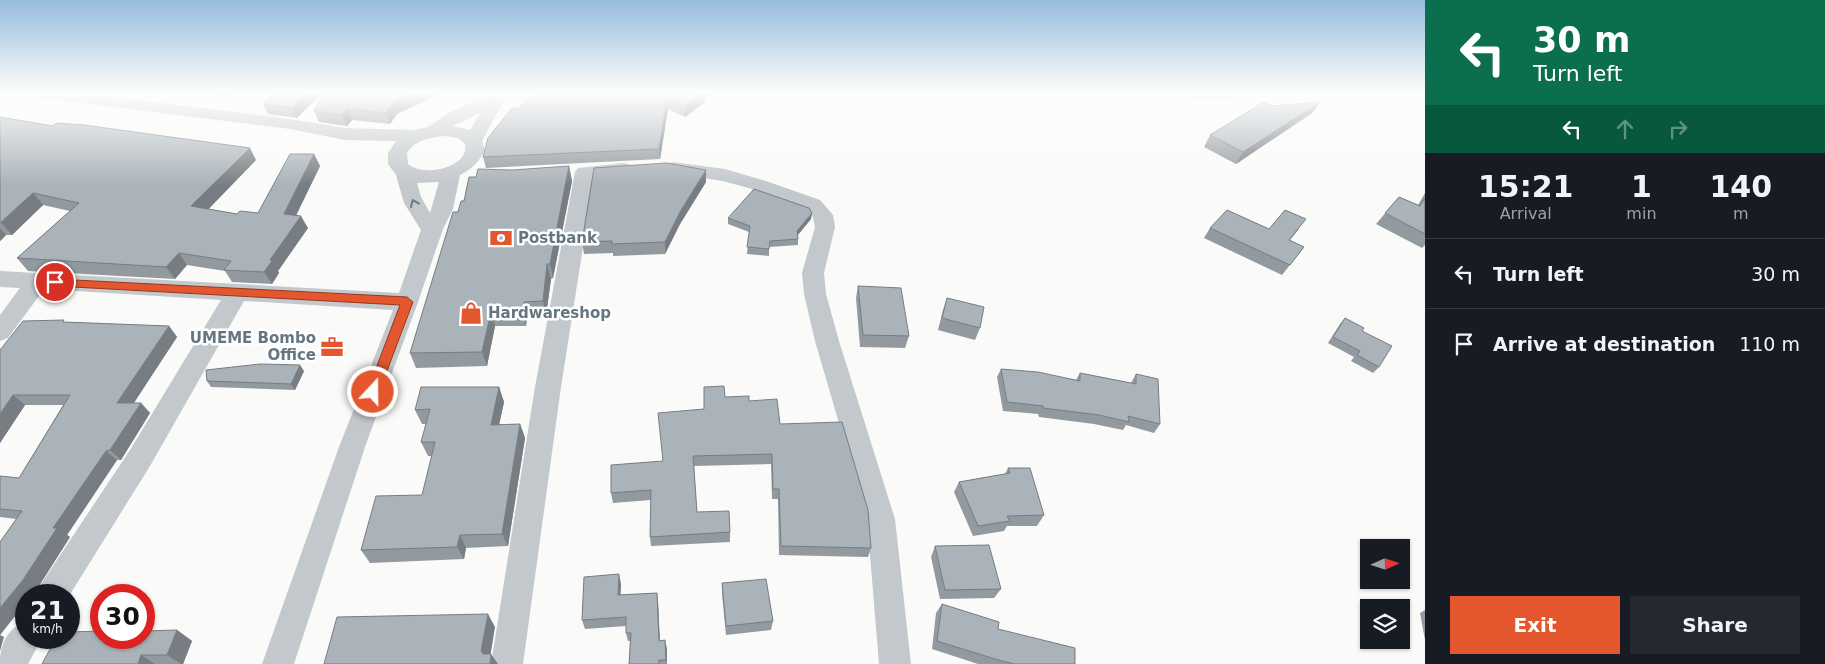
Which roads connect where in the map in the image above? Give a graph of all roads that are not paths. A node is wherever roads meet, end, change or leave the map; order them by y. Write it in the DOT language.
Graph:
graph roads {
  1 [pos="290,124"];
  2 [pos="443,124"];
  3 [pos="483,124"];
  4 [pos="345,134"];
  5 [pos="425,134"];
  6 [pos="473,141"];
  7 [pos="400,167"];
  8 [pos="457,171"];
  9 [pos="480,177"];
  10 [pos="432,228"];
  11 [pos="0,279"];
  12 [pos="37,282"];
  13 [pos="237,292"];
  14 [pos="407,302"];
  15 [pos="0,332"];
  16 [pos="59,584"];
  17 [pos="18,649"];
  18 [pos="9,664"];
  19 [pos="278,664"];
  20 [pos="507,664"];
  21 [pos="895,664"];
  1 -- 4 [label="street"];
  2 -- 5 [label="street"];
  3 -- 6 [label="street"];
  4 -- 5 [label="street"];
  4 -- 7 [label="street"];
  5 -- 6 [label="street"];
  5 -- 7 [label="street"];
  6 -- 8 [label="street"];
  7 -- 8 [label="street"];
  10 -- 7 [label="street, one-way"];
  8 -- 9 [label="street"];
  8 -- 10 [label="street"];
  10 -- 14 [label="street"];
  11 -- 12 [label="street"];
  12 -- 13 [label="street"];
  12 -- 15 [label="street"];
  13 -- 14 [label="street"];
  13 -- 16 [label="street"];
  14 -- 19 [label="street"];
  17 -- 18 [label="street"];
  20 -- 21 [label="street"];
}
